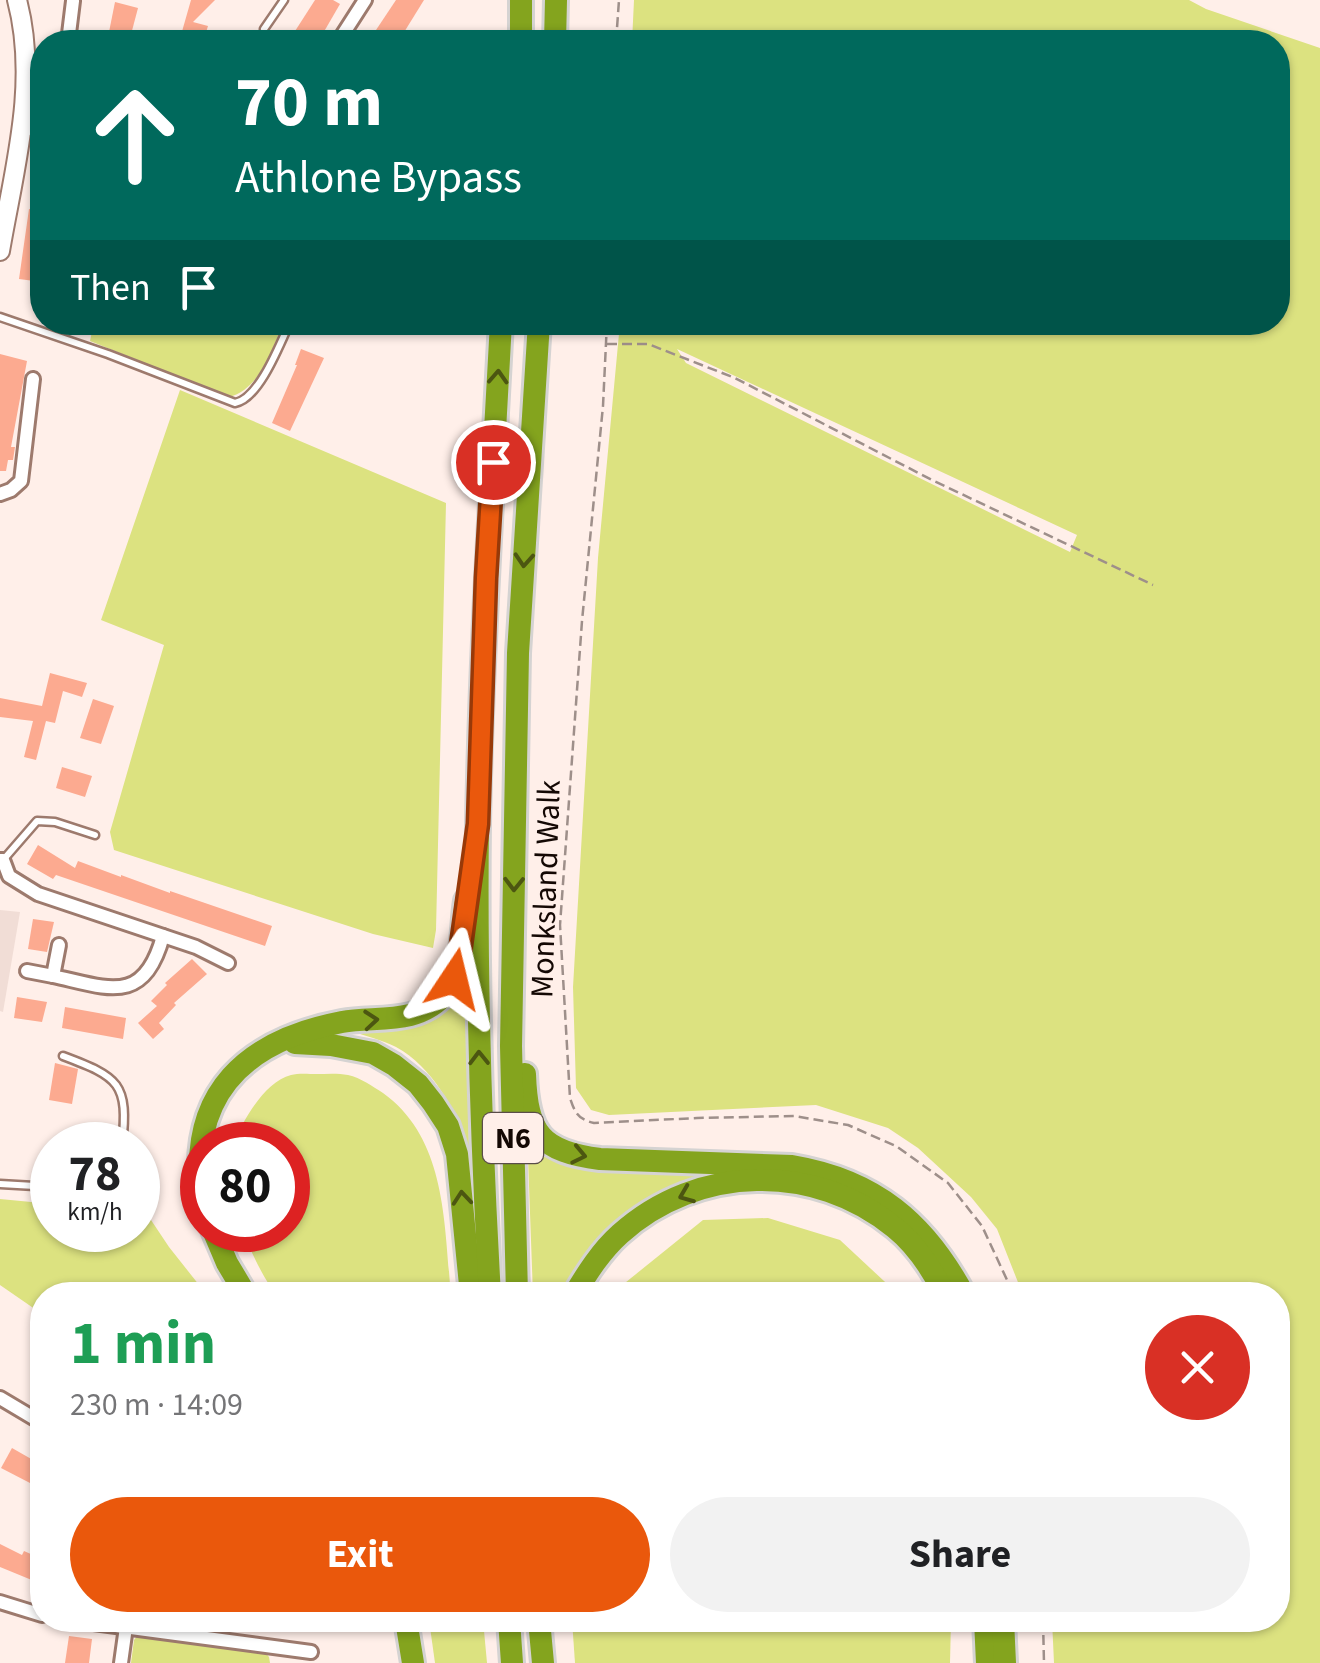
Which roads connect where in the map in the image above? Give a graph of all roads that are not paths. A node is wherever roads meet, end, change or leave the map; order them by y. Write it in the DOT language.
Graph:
graph roads {
  1 [pos="17,0"];
  2 [pos="73,0"];
  3 [pos="284,0"];
  4 [pos="365,0"];
  5 [pos="521,0"];
  6 [pos="556,0"];
  7 [pos="264,28"];
  8 [pos="69,30"];
  9 [pos="346,30"];
  10 [pos="520,30"];
  11 [pos="555,30"];
  12 [pos="22,127"];
  13 [pos="30,129"];
  14 [pos="0,252"];
  15 [pos="0,317"];
  16 [pos="30,327"];
  17 [pos="53,335"];
  18 [pos="283,335"];
  19 [pos="500,335"];
  20 [pos="538,335"];
  21 [pos="33,379"];
  22 [pos="0,494"];
  23 [pos="478,824"];
  24 [pos="95,836"];
  25 [pos="2,860"];
  26 [pos="163,936"];
  27 [pos="58,944"];
  28 [pos="228,963"];
  29 [pos="27,971"];
  30 [pos="53,976"];
  31 [pos="512,982"];
  32 [pos="276,1042"];
  33 [pos="63,1056"];
  34 [pos="124,1122"];
  35 [pos="208,1122"];
  36 [pos="0,1184"];
  37 [pos="30,1186"];
  38 [pos="223,1252"];
  39 [pos="239,1282"];
  40 [pos="470,1282"];
  41 [pos="489,1282"];
  42 [pos="516,1282"];
  43 [pos="582,1282"];
  44 [pos="939,1282"];
  45 [pos="957,1282"];
  46 [pos="0,1398"];
  47 [pos="30,1412"];
  48 [pos="0,1602"];
  49 [pos="30,1611"];
  50 [pos="125,1632"];
  51 [pos="156,1632"];
  52 [pos="408,1632"];
  53 [pos="510,1632"];
  54 [pos="540,1632"];
  55 [pos="986,1632"];
  56 [pos="1004,1632"];
  57 [pos="311,1652"];
  58 [pos="278,1656"];
  59 [pos="120,1663"];
  60 [pos="413,1663"];
  61 [pos="512,1663"];
  62 [pos="544,1663"];
  63 [pos="987,1663"];
  64 [pos="1005,1663"];
  1 -- 12 [label="main road"];
  2 -- 8 [label="street"];
  3 -- 7 [label="lane"];
  4 -- 9 [label="street"];
  5 -- 10 [label="highway"];
  6 -- 11 [label="highway"];
  12 -- 13 [label="street"];
  12 -- 14 [label="main road"];
  15 -- 16 [label="lane"];
  17 -- 18 [label="lane"];
  23 -- 19 [label="highway, N6, one-way"];
  20 -- 31 [label="highway, N6, one-way"];
  21 -- 22 [label="street"];
  32 -- 23 [label="highway, one-way"];
  41 -- 23 [label="highway, N6, one-way"];
  24 -- 25 [label="lane"];
  25 -- 26 [label="street"];
  26 -- 28 [label="street"];
  26 -- 30 [label="street"];
  27 -- 30 [label="street"];
  29 -- 30 [label="street"];
  31 -- 42 [label="highway, N6"];
  31 -- 45 [label="highway, one-way"];
  32 -- 35 [label="highway"];
  40 -- 32 [label="highway, one-way"];
  33 -- 34 [label="lane"];
  36 -- 37 [label="lane"];
  38 -- 39 [label="highway"];
  44 -- 43 [label="highway, one-way"];
  46 -- 47 [label="street"];
  48 -- 49 [label="street"];
  50 -- 59 [label="street"];
  51 -- 58 [label="street"];
  52 -- 60 [label="highway"];
  53 -- 61 [label="highway"];
  54 -- 62 [label="highway"];
  55 -- 63 [label="highway"];
  56 -- 64 [label="highway"];
  57 -- 58 [label="street"];
}
